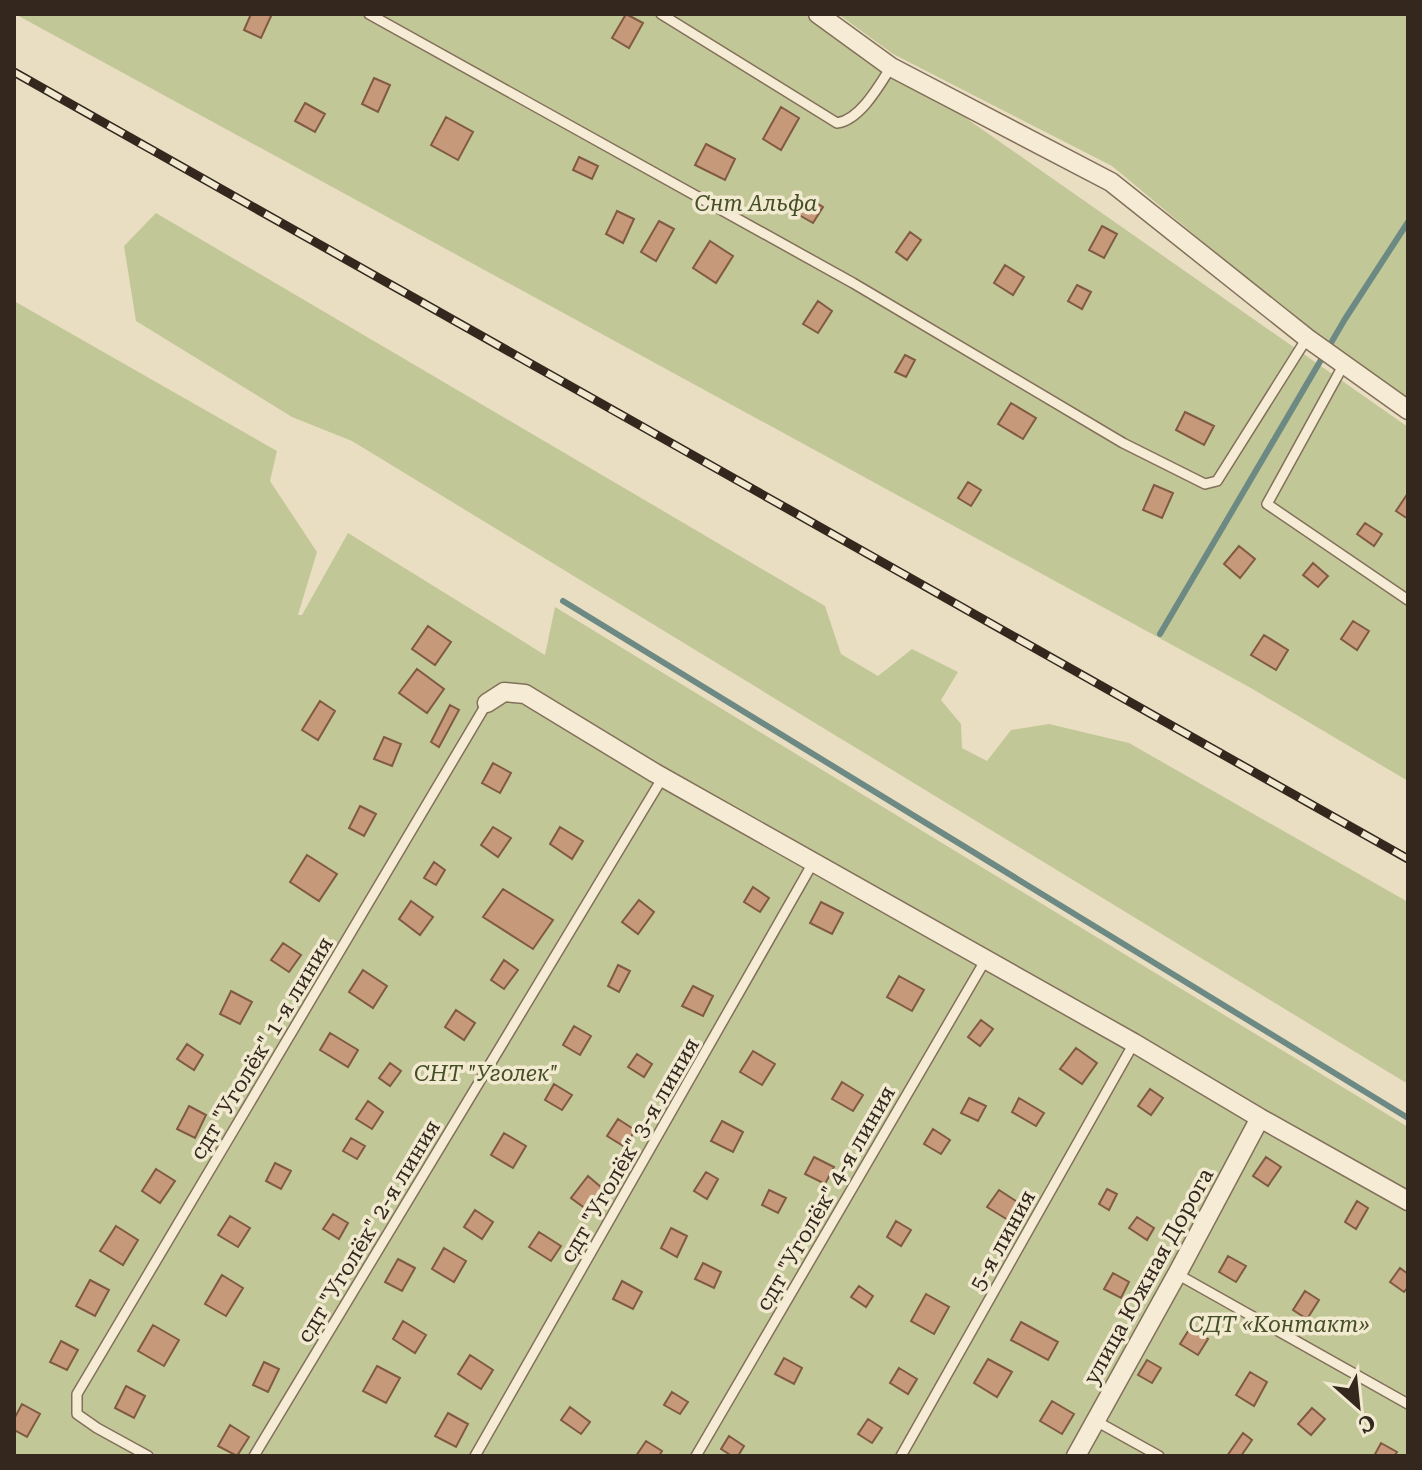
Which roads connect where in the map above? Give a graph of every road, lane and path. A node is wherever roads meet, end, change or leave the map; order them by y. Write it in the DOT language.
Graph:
graph roads {
  1 [pos="369,14"];
  2 [pos="661,14"];
  3 [pos="818,14"];
  4 [pos="891,67"];
  5 [pos="1307,338"];
  6 [pos="1344,364"];
  7 [pos="1408,410"];
  8 [pos="1408,600"];
  9 [pos="487,703"];
  10 [pos="663,777"];
  11 [pos="814,861"];
  12 [pos="986,959"];
  13 [pos="1134,1043"];
  14 [pos="1260,1118"];
  15 [pos="1408,1201"];
  16 [pos="1177,1274"];
  17 [pos="1408,1404"];
  18 [pos="1096,1421"];
  19 [pos="148,1456"];
  20 [pos="254,1456"];
  21 [pos="475,1456"];
  22 [pos="696,1456"];
  23 [pos="901,1456"];
  24 [pos="1076,1456"];
  25 [pos="1159,1456"];
  1 -- 5 [label="lane"];
  2 -- 4 [label="lane"];
  3 -- 4 [label="street"];
  4 -- 5 [label="street"];
  5 -- 6 [label="street"];
  6 -- 7 [label="street"];
  6 -- 8 [label="lane"];
  9 -- 10 [label="street"];
  9 -- 19 [label="lane, сдт \"Уголёк\" 1-я линия"];
  10 -- 11 [label="street"];
  10 -- 20 [label="lane, сдт \"Уголёк\" 2-я линия"];
  11 -- 12 [label="street"];
  11 -- 21 [label="lane, сдт \"Уголёк\" 3-я линия"];
  12 -- 13 [label="street"];
  12 -- 22 [label="lane, сдт \"Уголёк\" 4-я линия"];
  13 -- 14 [label="street"];
  13 -- 23 [label="lane, 5-я линия"];
  14 -- 15 [label="street"];
  14 -- 16 [label="street, улица Южная Дорога"];
  16 -- 17 [label="lane"];
  16 -- 18 [label="street, улица Южная Дорога"];
  18 -- 24 [label="street, улица Южная Дорога"];
  18 -- 25 [label="lane"];
}
